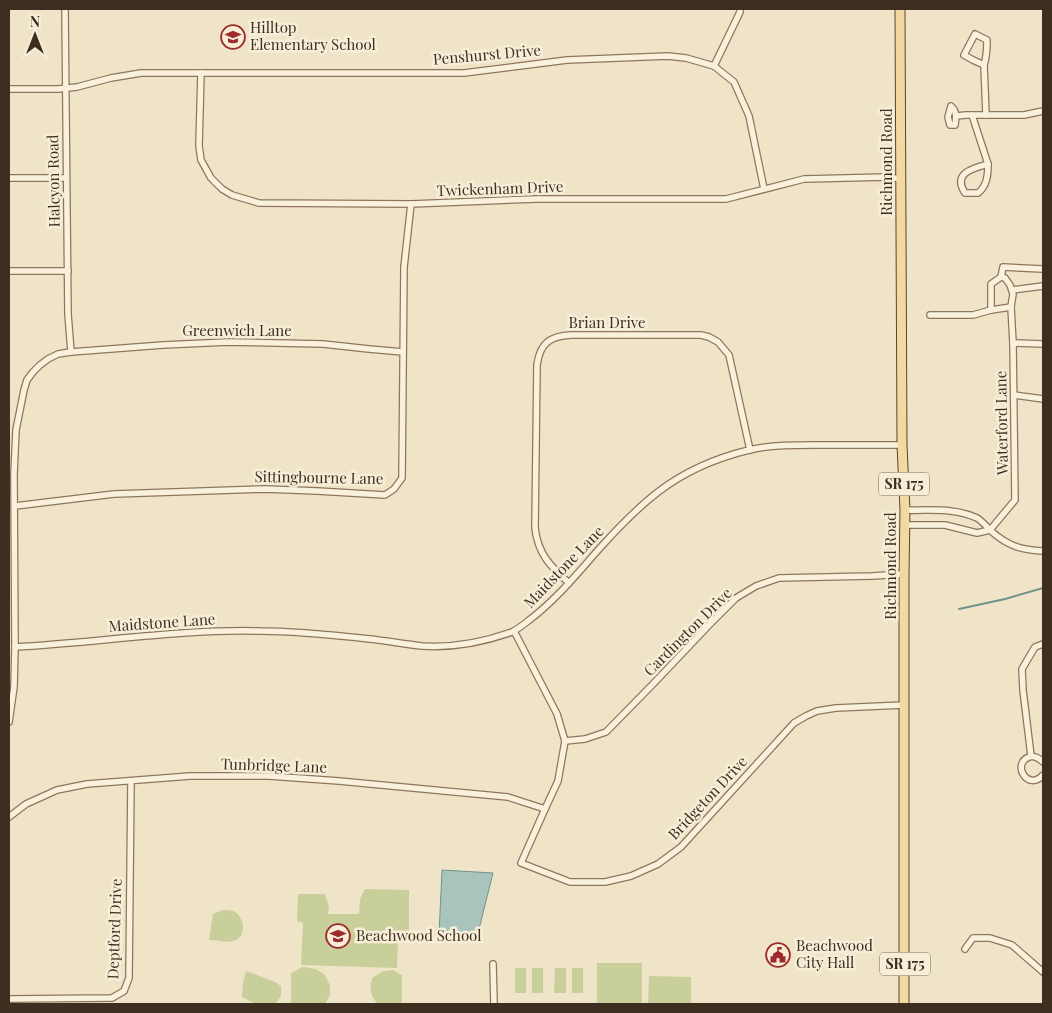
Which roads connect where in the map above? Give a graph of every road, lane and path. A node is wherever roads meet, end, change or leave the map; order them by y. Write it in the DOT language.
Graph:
graph roads {
  1 [pos="65,9"];
  2 [pos="740,9"];
  3 [pos="900,9"];
  4 [pos="984,65"];
  5 [pos="714,66"];
  6 [pos="200,73"];
  7 [pos="66,88"];
  8 [pos="9,89"];
  9 [pos="1043,111"];
  10 [pos="972,115"];
  11 [pos="986,115"];
  12 [pos="956,116"];
  13 [pos="988,164"];
  14 [pos="9,178"];
  15 [pos="66,178"];
  16 [pos="901,179"];
  17 [pos="764,189"];
  18 [pos="411,204"];
  19 [pos="1043,269"];
  20 [pos="9,271"];
  21 [pos="68,271"];
  22 [pos="1000,277"];
  23 [pos="1043,286"];
  24 [pos="1012,290"];
  25 [pos="1011,307"];
  26 [pos="991,310"];
  27 [pos="930,314"];
  28 [pos="1014,343"];
  29 [pos="1043,344"];
  30 [pos="71,352"];
  31 [pos="403,352"];
  32 [pos="1014,395"];
  33 [pos="1043,399"];
  34 [pos="902,445"];
  35 [pos="750,450"];
  36 [pos="15,506"];
  37 [pos="905,510"];
  38 [pos="905,525"];
  39 [pos="990,530"];
  40 [pos="1043,551"];
  41 [pos="904,574"];
  42 [pos="568,583"];
  43 [pos="514,631"];
  44 [pos="1043,644"];
  45 [pos="15,647"];
  46 [pos="904,705"];
  47 [pos="9,722"];
  48 [pos="565,741"];
  49 [pos="1031,756"];
  50 [pos="1043,762"];
  51 [pos="1043,774"];
  52 [pos="131,780"];
  53 [pos="545,809"];
  54 [pos="9,817"];
  55 [pos="965,949"];
  56 [pos="493,964"];
  57 [pos="1043,972"];
  58 [pos="9,999"];
  59 [pos="494,1004"];
  60 [pos="904,1004"];
  1 -- 7 [label="street, Halcyon Road"];
  2 -- 5 [label="street"];
  3 -- 16 [label="main road, Richmond Road / SR 175"];
  4 -- 4 [label="street"];
  4 -- 11 [label="street"];
  5 -- 6 [label="street, Penshurst Drive"];
  5 -- 17 [label="street, Penshurst Drive"];
  6 -- 7 [label="street, Penshurst Drive"];
  6 -- 18 [label="street, Twickenham Drive"];
  7 -- 8 [label="street, Penshurst Drive"];
  7 -- 15 [label="street, Halcyon Road"];
  9 -- 11 [label="street"];
  10 -- 11 [label="street"];
  10 -- 12 [label="street"];
  10 -- 13 [label="street"];
  13 -- 13 [label="street"];
  14 -- 15 [label="street"];
  15 -- 21 [label="street, Halcyon Road"];
  16 -- 17 [label="street, Twickenham Drive"];
  16 -- 34 [label="main road, Richmond Road / SR 175"];
  17 -- 18 [label="street, Twickenham Drive"];
  18 -- 31 [label="street, Sittingbourne Lane"];
  19 -- 22 [label="street"];
  20 -- 21 [label="street"];
  21 -- 30 [label="street, Halcyon Road"];
  22 -- 24 [label="street"];
  22 -- 26 [label="street"];
  23 -- 24 [label="street"];
  24 -- 25 [label="street, Waterford Lane"];
  25 -- 26 [label="street"];
  25 -- 28 [label="street, Waterford Lane"];
  26 -- 27 [label="street"];
  28 -- 29 [label="street"];
  28 -- 32 [label="street, Waterford Lane"];
  30 -- 31 [label="street, Greenwich Lane"];
  30 -- 36 [label="street, Greenwich Lane"];
  31 -- 36 [label="street, Sittingbourne Lane"];
  32 -- 33 [label="street"];
  32 -- 39 [label="street, Waterford Lane"];
  34 -- 35 [label="street, Maidstone Lane"];
  34 -- 37 [label="main road, Richmond Road / SR 175"];
  35 -- 42 [label="street, Maidstone Lane"];
  35 -- 42 [label="street, Brian Drive"];
  36 -- 45 [label="street, Greenwich Lane"];
  37 -- 38 [label="main road, Richmond Road / SR 175"];
  37 -- 39 [label="street"];
  38 -- 39 [label="street"];
  38 -- 41 [label="main road, Richmond Road / SR 175"];
  39 -- 40 [label="street"];
  41 -- 46 [label="main road, Richmond Road / SR 175"];
  41 -- 48 [label="street, Cardington Drive"];
  42 -- 43 [label="street, Maidstone Lane"];
  43 -- 45 [label="street, Maidstone Lane"];
  43 -- 48 [label="street"];
  44 -- 49 [label="street"];
  45 -- 47 [label="street, Greenwich Lane"];
  46 -- 53 [label="street, Bridgeton Drive"];
  46 -- 60 [label="main road, Richmond Road / SR 175"];
  48 -- 53 [label="street"];
  49 -- 50 [label="street"];
  49 -- 51 [label="street"];
  52 -- 53 [label="street, Tunbridge Lane"];
  52 -- 54 [label="street, Tunbridge Lane"];
  52 -- 58 [label="street, Deptford Drive"];
  55 -- 57 [label="street"];
  56 -- 59 [label="street"];
}
